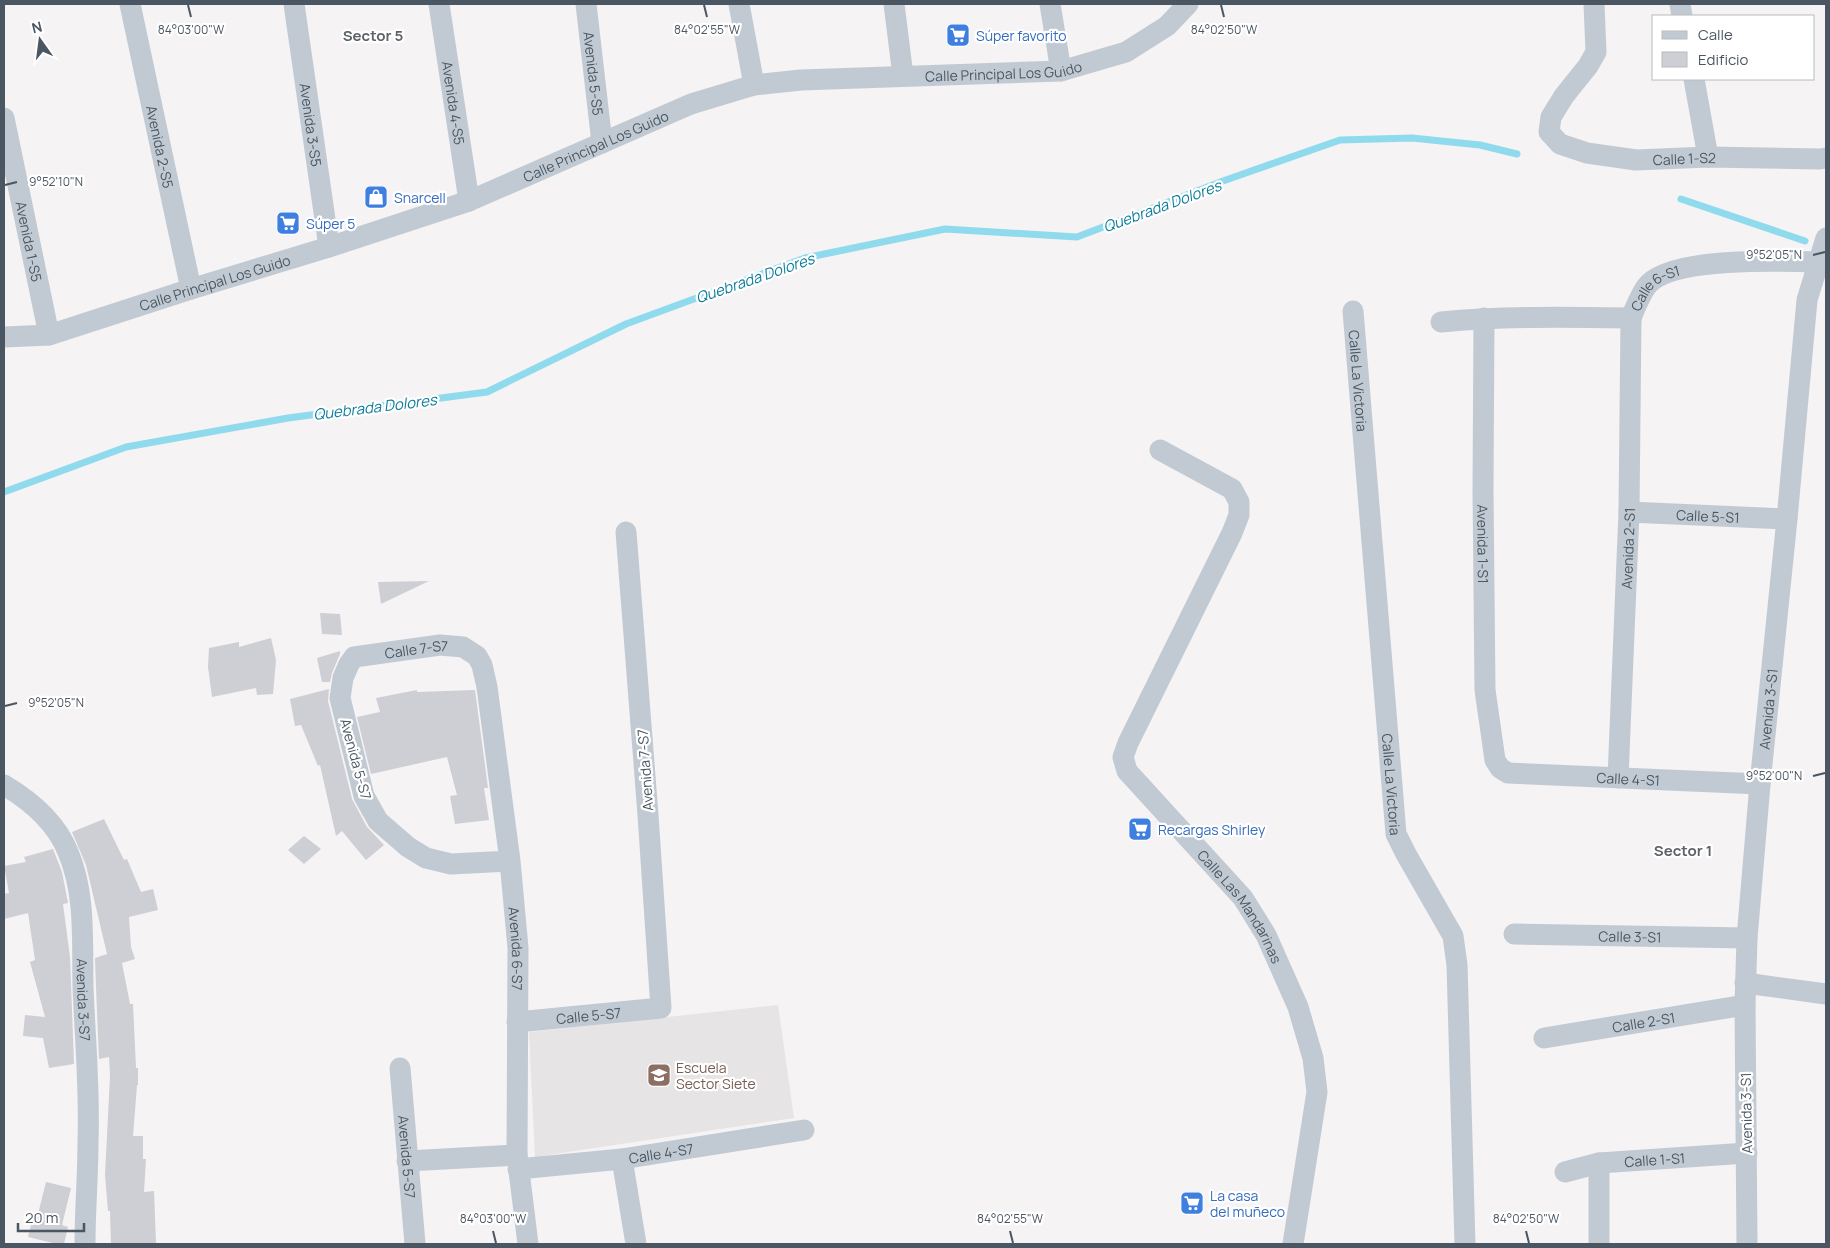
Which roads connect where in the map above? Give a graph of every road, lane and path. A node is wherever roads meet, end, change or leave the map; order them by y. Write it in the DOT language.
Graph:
graph roads {
  1 [pos="130,4"];
  2 [pos="294,4"];
  3 [pos="439,4"];
  4 [pos="586,4"];
  5 [pos="739,4"];
  6 [pos="894,4"];
  7 [pos="1050,4"];
  8 [pos="1188,4"];
  9 [pos="1594,4"];
  10 [pos="1061,71"];
  11 [pos="903,76"];
  12 [pos="1694,80"];
  13 [pos="754,85"];
  14 [pos="4,118"];
  15 [pos="602,143"];
  16 [pos="1708,157"];
  17 [pos="1826,158"];
  18 [pos="469,201"];
  19 [pos="1826,238"];
  20 [pos="329,247"];
  21 [pos="1822,264"];
  22 [pos="190,289"];
  23 [pos="1352,311"];
  24 [pos="1484,318"];
  25 [pos="1630,318"];
  26 [pos="1441,322"];
  27 [pos="49,335"];
  28 [pos="4,337"];
  29 [pos="1160,450"];
  30 [pos="1630,512"];
  31 [pos="1787,519"];
  32 [pos="626,532"];
  33 [pos="477,656"];
  34 [pos="354,658"];
  35 [pos="1500,768"];
  36 [pos="1618,778"];
  37 [pos="1760,784"];
  38 [pos="4,785"];
  39 [pos="510,861"];
  40 [pos="1514,934"];
  41 [pos="1747,938"];
  42 [pos="1745,983"];
  43 [pos="1826,994"];
  44 [pos="1745,1005"];
  45 [pos="661,1008"];
  46 [pos="517,1022"];
  47 [pos="1544,1038"];
  48 [pos="400,1068"];
  49 [pos="804,1130"];
  50 [pos="1747,1153"];
  51 [pos="622,1159"];
  52 [pos="407,1161"];
  53 [pos="517,1162"];
  54 [pos="1600,1163"];
  55 [pos="1565,1172"];
  56 [pos="85,1244"];
  57 [pos="415,1244"];
  58 [pos="528,1244"];
  59 [pos="636,1244"];
  60 [pos="1293,1244"];
  61 [pos="1465,1244"];
  62 [pos="1598,1244"];
  63 [pos="1747,1244"];
  1 -- 22 [label="street, Avenida 2-S5"];
  2 -- 20 [label="street, Avenida 3-S5"];
  3 -- 18 [label="street, Avenida 4-S5"];
  4 -- 15 [label="street, Avenida 5-S5"];
  5 -- 13 [label="street"];
  6 -- 11 [label="street"];
  7 -- 10 [label="street"];
  8 -- 10 [label="street, Calle Principal Los Guido"];
  9 -- 16 [label="street, Calle 1-S2"];
  10 -- 11 [label="street, Calle Principal Los Guido"];
  11 -- 13 [label="street, Calle Principal Los Guido"];
  12 -- 16 [label="street"];
  13 -- 15 [label="street, Calle Principal Los Guido"];
  14 -- 27 [label="street, Avenida 1-S5"];
  15 -- 18 [label="street, Calle Principal Los Guido"];
  16 -- 17 [label="street, Calle 1-S2"];
  18 -- 20 [label="street, Calle Principal Los Guido"];
  19 -- 21 [label="street, Avenida 3-S1"];
  20 -- 22 [label="street, Calle Principal Los Guido"];
  21 -- 25 [label="street, Calle 6-S1"];
  21 -- 31 [label="street, Avenida 3-S1"];
  22 -- 27 [label="street, Calle Principal Los Guido"];
  23 -- 61 [label="street, Calle La Victoria"];
  24 -- 25 [label="street, Calle 6-S1"];
  24 -- 26 [label="street, Calle 6-S1"];
  24 -- 35 [label="street, Avenida 1-S1"];
  25 -- 30 [label="street, Avenida 2-S1"];
  27 -- 28 [label="street, Calle Principal Los Guido"];
  29 -- 60 [label="street, Calle Las Mandarinas"];
  30 -- 31 [label="street, Calle 5-S1"];
  30 -- 36 [label="street, Avenida 2-S1"];
  31 -- 37 [label="street, Avenida 3-S1"];
  32 -- 45 [label="street, Avenida 7-S7"];
  33 -- 34 [label="street, Calle 7-S7"];
  33 -- 39 [label="street, Avenida 6-S7"];
  34 -- 39 [label="street, Avenida 5-S7"];
  35 -- 36 [label="street, Calle 4-S1"];
  36 -- 37 [label="street, Calle 4-S1"];
  37 -- 41 [label="street, Avenida 3-S1"];
  38 -- 56 [label="street, Avenida 3-S7"];
  39 -- 46 [label="street, Avenida 6-S7"];
  40 -- 41 [label="street, Calle 3-S1"];
  41 -- 42 [label="street, Avenida 3-S1"];
  42 -- 43 [label="street"];
  42 -- 44 [label="street, Avenida 3-S1"];
  44 -- 47 [label="street, Calle 2-S1"];
  44 -- 50 [label="street, Avenida 3-S1"];
  45 -- 46 [label="street, Calle 5-S7"];
  46 -- 53 [label="street, Avenida 6-S7"];
  48 -- 52 [label="street, Avenida 5-S7"];
  49 -- 51 [label="street, Calle 4-S7"];
  50 -- 54 [label="street, Calle 1-S1"];
  50 -- 63 [label="street, Avenida 3-S1"];
  51 -- 53 [label="street, Calle 4-S7"];
  51 -- 59 [label="street"];
  52 -- 53 [label="street, Calle 4-S7"];
  52 -- 57 [label="street, Avenida 5-S7"];
  53 -- 58 [label="street, Avenida 6-S7"];
  54 -- 55 [label="street, Calle 1-S1"];
  54 -- 62 [label="street"];
}
